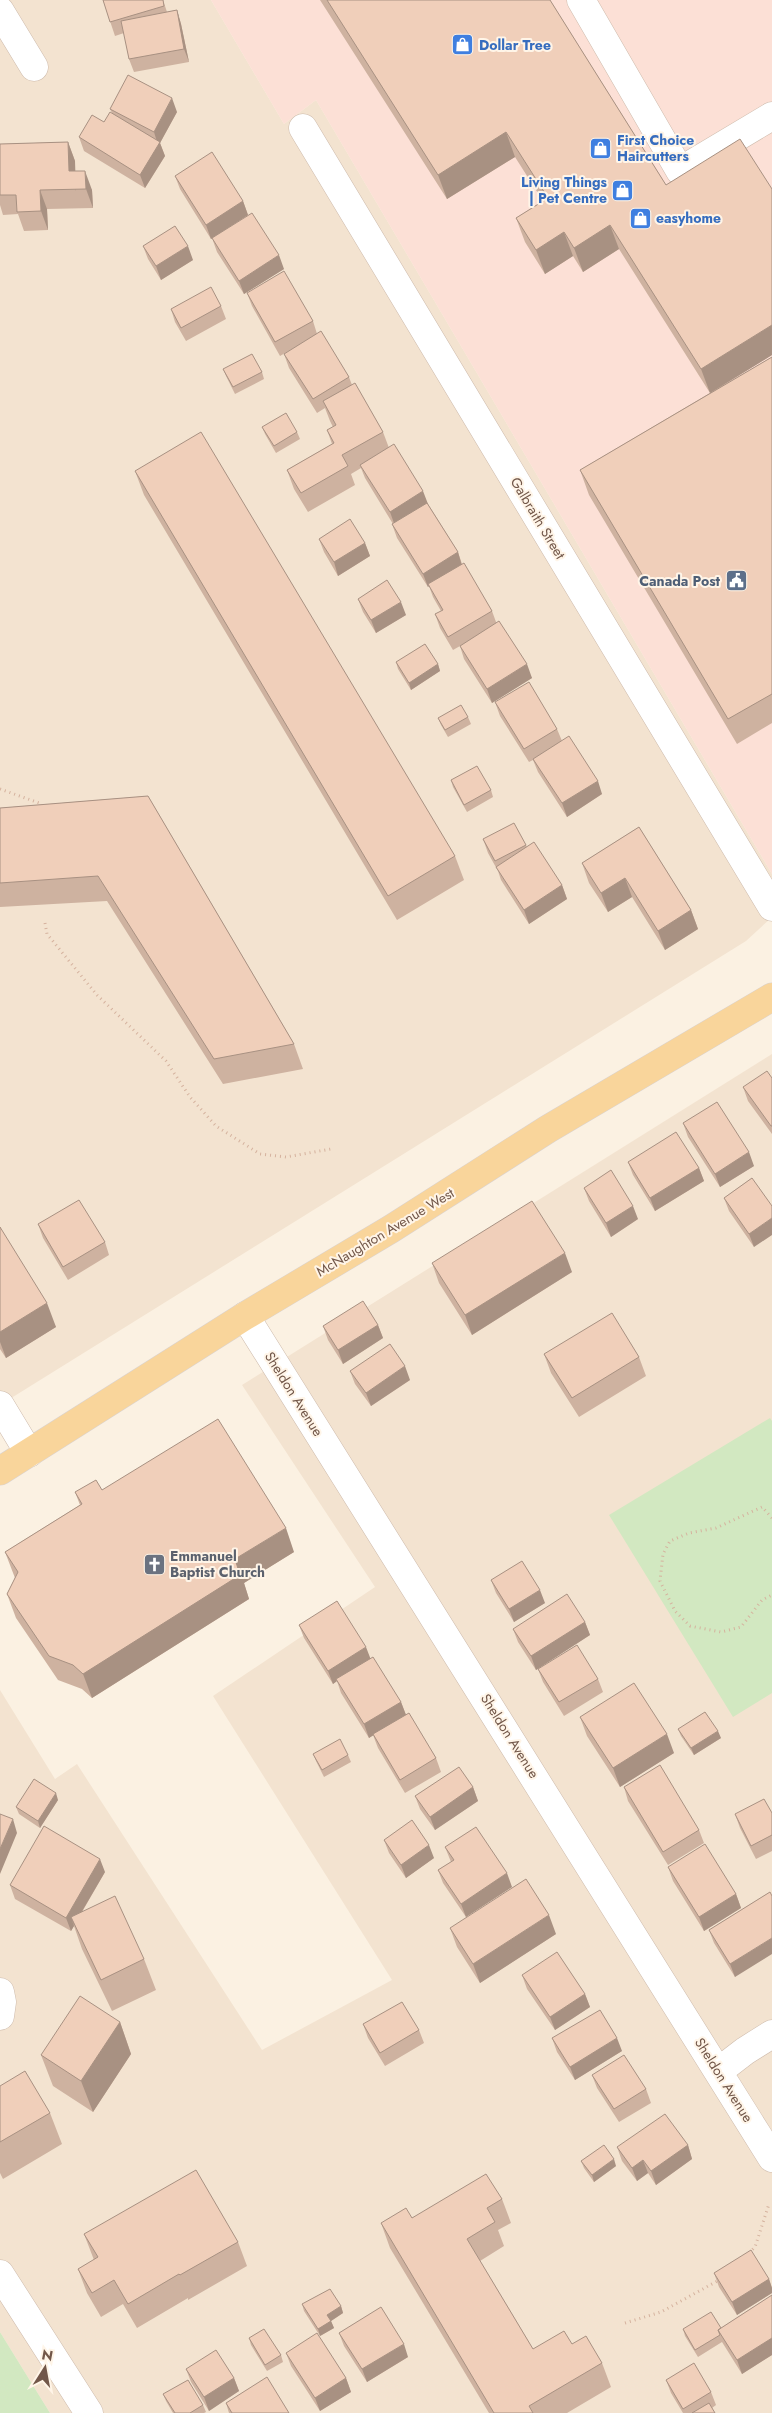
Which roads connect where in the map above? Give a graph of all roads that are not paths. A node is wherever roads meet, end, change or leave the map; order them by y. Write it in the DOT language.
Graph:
graph roads {
  1 [pos="581,0"];
  2 [pos="0,11"];
  3 [pos="34,67"];
  4 [pos="768,127"];
  5 [pos="303,128"];
  6 [pos="772,907"];
  7 [pos="772,997"];
  8 [pos="245,1316"];
  9 [pos="0,1405"];
  10 [pos="29,1453"];
  11 [pos="0,1471"];
  12 [pos="0,1992"];
  13 [pos="0,2016"];
  14 [pos="772,2034"];
  15 [pos="719,2071"];
  16 [pos="772,2158"];
  17 [pos="0,2274"];
  18 [pos="89,2413"];
  1 -- 4 [label="street"];
  2 -- 3 [label="street"];
  5 -- 6 [label="street, Galbraith Street"];
  7 -- 8 [label="main road, McNaughton Avenue West"];
  8 -- 10 [label="main road, McNaughton Avenue West"];
  8 -- 15 [label="street, Sheldon Avenue"];
  9 -- 10 [label="street"];
  10 -- 11 [label="main road, McNaughton Avenue West"];
  12 -- 13 [label="street"];
  14 -- 15 [label="street"];
  15 -- 16 [label="street, Sheldon Avenue"];
  17 -- 18 [label="street"];
}
